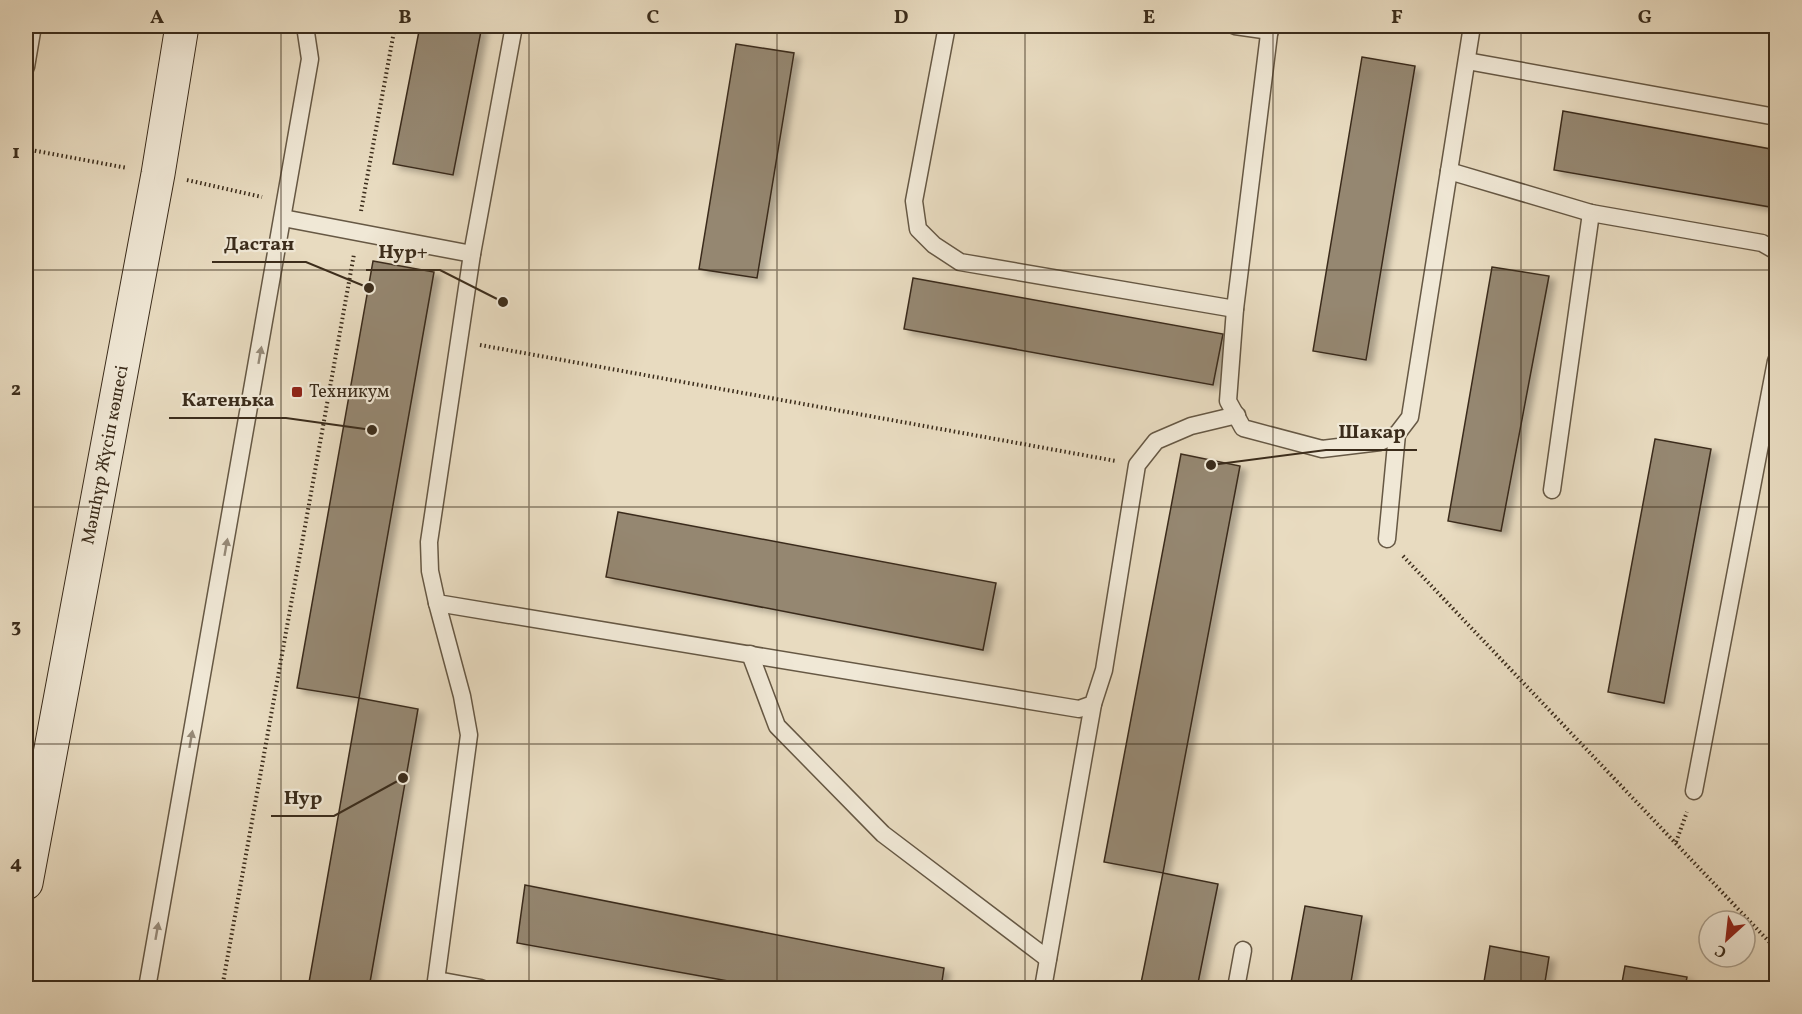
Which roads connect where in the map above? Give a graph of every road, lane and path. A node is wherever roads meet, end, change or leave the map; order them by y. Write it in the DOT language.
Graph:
graph roads {
  1 [pos="33,26"];
  2 [pos="182,26"];
  3 [pos="304,26"];
  4 [pos="395,26"];
  5 [pos="514,26"];
  6 [pos="947,26"];
  7 [pos="1235,26"];
  8 [pos="1472,26"];
  9 [pos="1270,28"];
  10 [pos="1467,61"];
  11 [pos="26,67"];
  12 [pos="1776,117"];
  13 [pos="1449,171"];
  14 [pos="1591,213"];
  15 [pos="283,218"];
  16 [pos="358,232"];
  17 [pos="1772,246"];
  18 [pos="472,255"];
  19 [pos="1235,309"];
  20 [pos="459,341"];
  21 [pos="1776,361"];
  22 [pos="1237,415"];
  23 [pos="1397,434"];
  24 [pos="1137,465"];
  25 [pos="1552,490"];
  26 [pos="1387,539"];
  27 [pos="437,603"];
  28 [pos="750,654"];
  29 [pos="1093,704"];
  30 [pos="1694,791"];
  31 [pos="1677,842"];
  32 [pos="26,883"];
  33 [pos="1776,949"];
  34 [pos="1243,950"];
  35 [pos="1048,959"];
  36 [pos="436,984"];
  37 [pos="147,988"];
  38 [pos="222,988"];
  39 [pos="481,988"];
  40 [pos="1043,988"];
  41 [pos="1236,988"];
  1 -- 11 [label="lane"];
  2 -- 32 [label="main road, Мәшһүр Жүсіп көшесі"];
  3 -- 15 [label="lane"];
  4 -- 16 [label="path"];
  5 -- 18 [label="lane"];
  6 -- 19 [label="lane"];
  7 -- 9 [label="lane"];
  8 -- 10 [label="lane"];
  9 -- 19 [label="lane"];
  10 -- 12 [label="lane"];
  10 -- 13 [label="lane"];
  13 -- 14 [label="lane"];
  13 -- 23 [label="lane"];
  14 -- 17 [label="lane"];
  14 -- 25 [label="lane"];
  15 -- 16 [label="lane"];
  37 -- 15 [label="lane, one-way"];
  16 -- 18 [label="lane"];
  16 -- 38 [label="path"];
  18 -- 20 [label="lane"];
  19 -- 22 [label="lane"];
  20 -- 24 [label="path"];
  20 -- 27 [label="lane"];
  21 -- 30 [label="lane"];
  22 -- 23 [label="lane"];
  22 -- 24 [label="lane"];
  23 -- 26 [label="lane"];
  24 -- 29 [label="lane"];
  26 -- 31 [label="path"];
  27 -- 28 [label="lane"];
  27 -- 36 [label="lane"];
  28 -- 29 [label="lane"];
  28 -- 35 [label="lane"];
  29 -- 35 [label="lane"];
  30 -- 31 [label="path"];
  31 -- 33 [label="path"];
  34 -- 41 [label="lane"];
  35 -- 40 [label="lane"];
  36 -- 39 [label="lane"];
}
